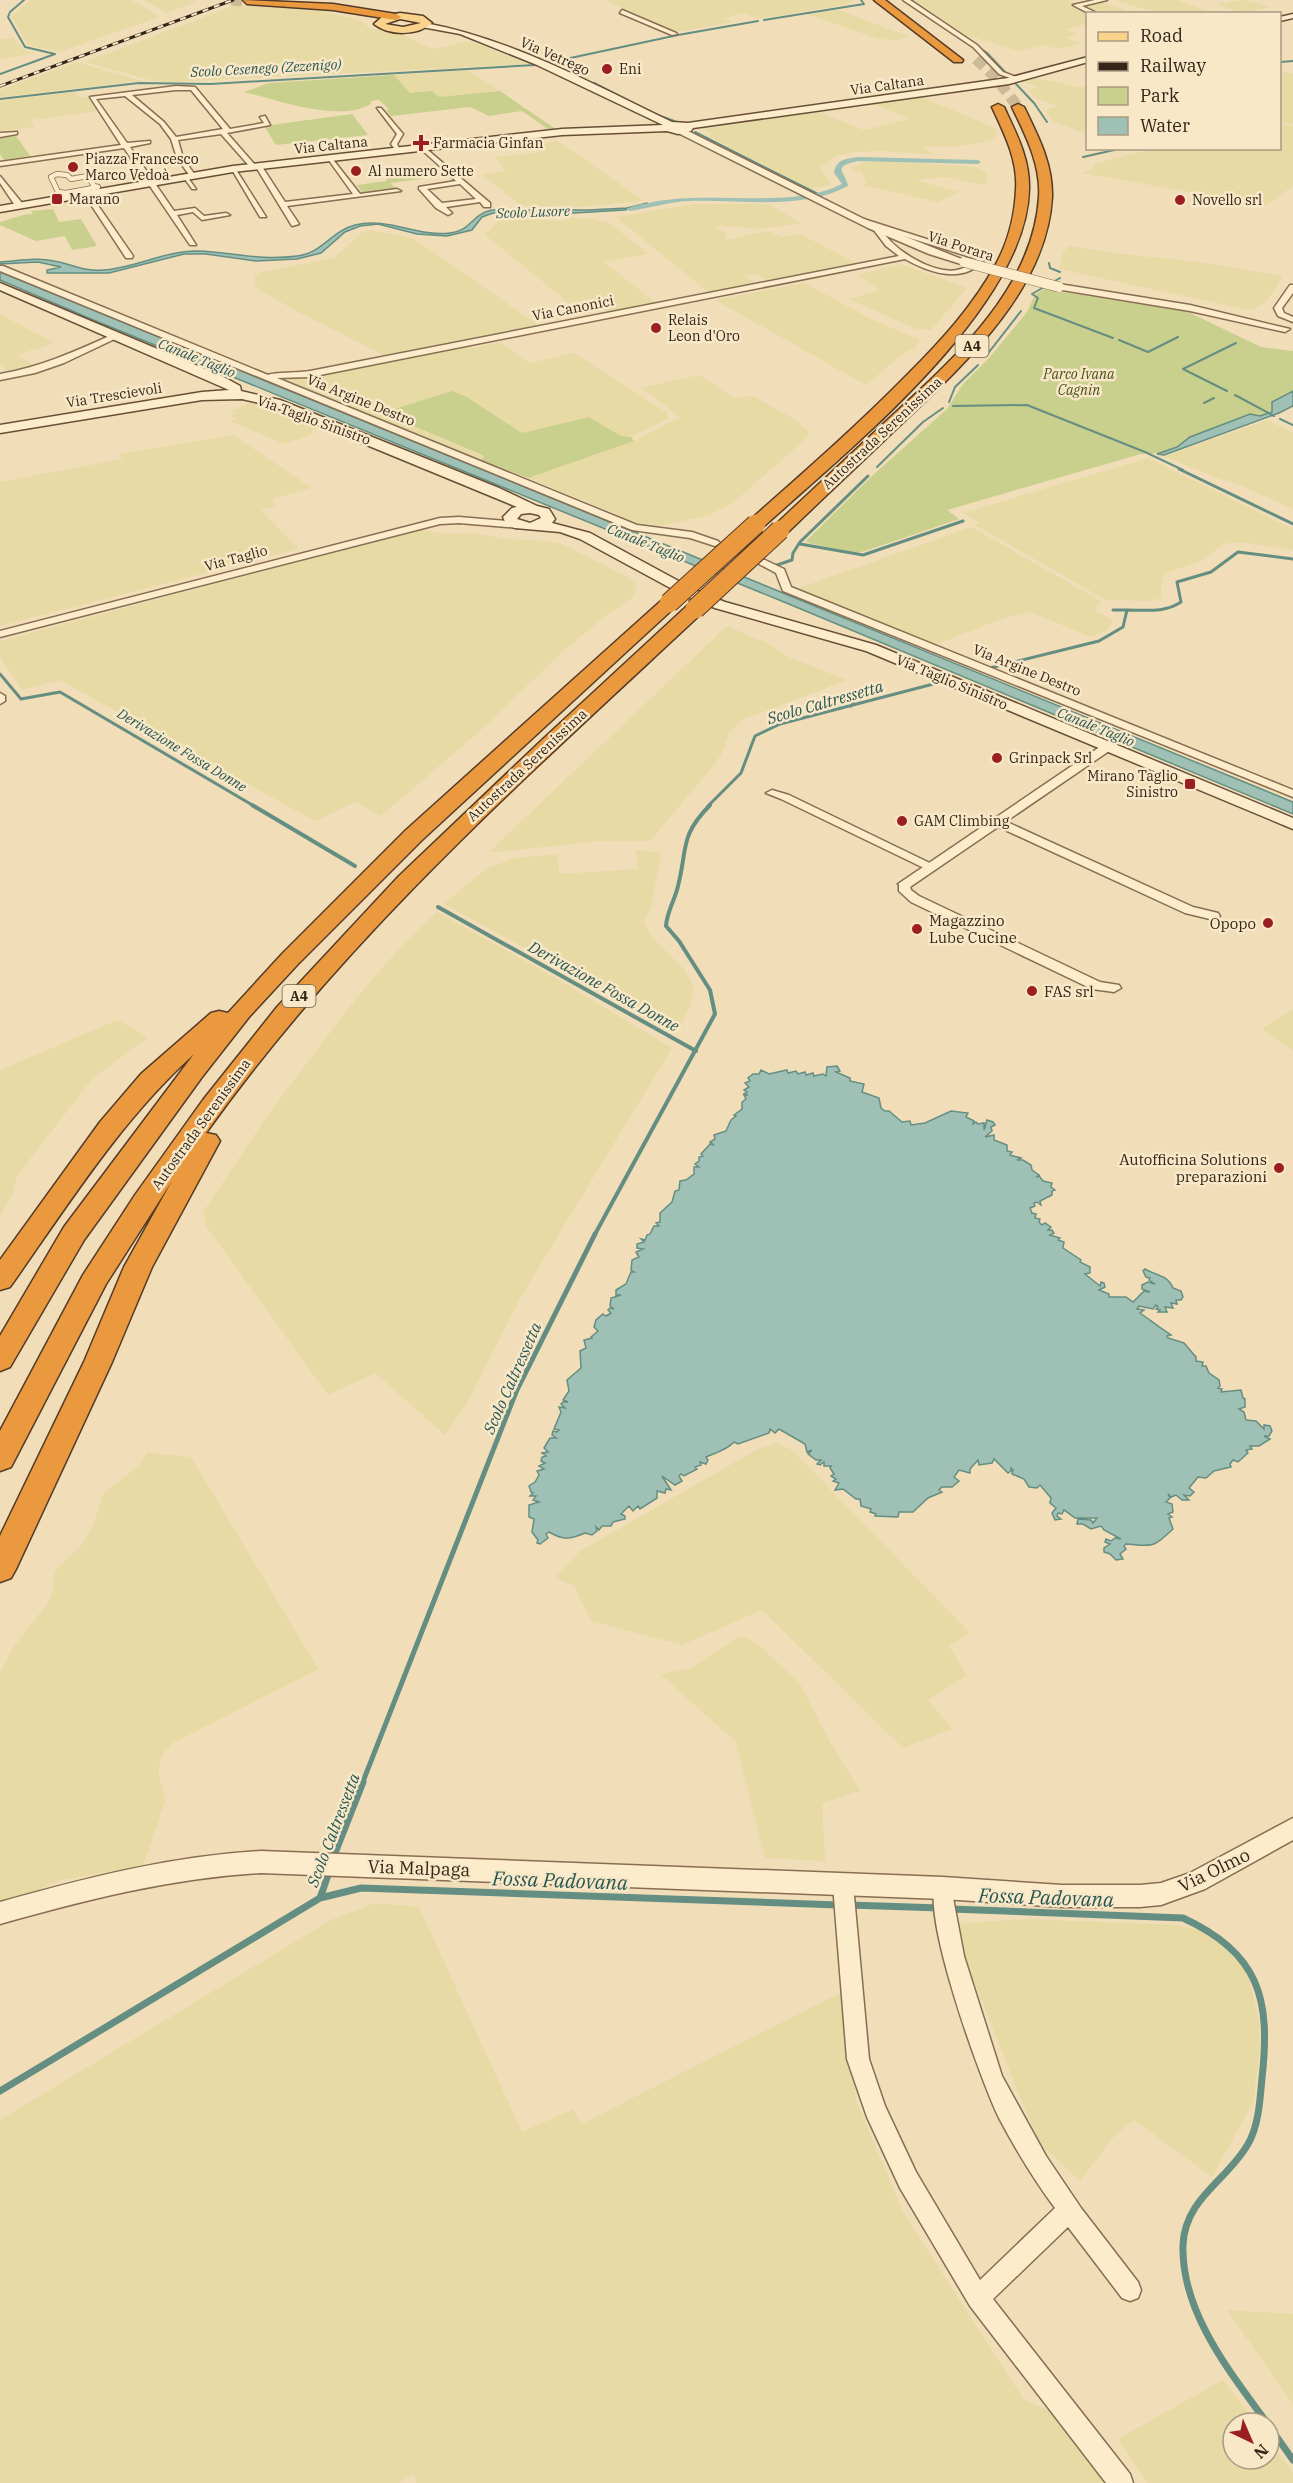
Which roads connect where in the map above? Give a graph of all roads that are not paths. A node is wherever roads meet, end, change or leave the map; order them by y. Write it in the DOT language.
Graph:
graph roads {
  1 [pos="879,0"];
  2 [pos="897,0"];
  3 [pos="906,0"];
  4 [pos="1068,0"];
  5 [pos="1104,0"];
  6 [pos="247,1"];
  7 [pos="1080,4"];
  8 [pos="622,12"];
  9 [pos="1091,12"];
  10 [pos="396,13"];
  11 [pos="377,18"];
  12 [pos="424,22"];
  13 [pos="674,34"];
  14 [pos="976,59"];
  15 [pos="958,60"];
  16 [pos="1086,60"];
  17 [pos="1018,79"];
  18 [pos="127,94"];
  19 [pos="998,107"];
  20 [pos="1018,107"];
  21 [pos="379,110"];
  22 [pos="263,117"];
  23 [pos="669,126"];
  24 [pos="685,128"];
  25 [pos="225,131"];
  26 [pos="15,134"];
  27 [pos="0,135"];
  28 [pos="174,139"];
  29 [pos="148,142"];
  30 [pos="126,146"];
  31 [pos="423,148"];
  32 [pos="399,151"];
  33 [pos="331,159"];
  34 [pos="0,164"];
  35 [pos="256,167"];
  36 [pos="233,169"];
  37 [pos="188,175"];
  38 [pos="88,176"];
  39 [pos="0,178"];
  40 [pos="151,182"];
  41 [pos="461,182"];
  42 [pos="194,188"];
  43 [pos="397,191"];
  44 [pos="85,193"];
  45 [pos="358,196"];
  46 [pos="284,204"];
  47 [pos="19,205"];
  48 [pos="440,206"];
  49 [pos="0,209"];
  50 [pos="173,213"];
  51 [pos="448,213"];
  52 [pos="847,214"];
  53 [pos="226,215"];
  54 [pos="263,215"];
  55 [pos="295,224"];
  56 [pos="877,229"];
  57 [pos="193,243"];
  58 [pos="129,256"];
  59 [pos="905,257"];
  60 [pos="0,268"];
  61 [pos="0,286"];
  62 [pos="1293,287"];
  63 [pos="1289,328"];
  64 [pos="117,336"];
  65 [pos="246,370"];
  66 [pos="0,377"];
  67 [pos="233,394"];
  68 [pos="0,429"];
  69 [pos="505,496"];
  70 [pos="534,510"];
  71 [pos="514,518"];
  72 [pos="544,521"];
  73 [pos="716,543"];
  74 [pos="762,562"];
  75 [pos="0,634"];
  76 [pos="0,696"];
  77 [pos="0,701"];
  78 [pos="1107,746"];
  79 [pos="772,793"];
  80 [pos="1293,794"];
  81 [pos="996,821"];
  82 [pos="1293,824"];
  83 [pos="414,835"];
  84 [pos="930,866"];
  85 [pos="905,884"];
  86 [pos="1214,916"];
  87 [pos="346,944"];
  88 [pos="1114,988"];
  89 [pos="0,1280"];
  90 [pos="0,1360"];
  91 [pos="0,1459"];
  92 [pos="0,1569"];
  93 [pos="1293,1828"];
  94 [pos="844,1898"];
  95 [pos="943,1902"];
  96 [pos="0,1913"];
  97 [pos="1068,2211"];
  98 [pos="1130,2290"];
  99 [pos="978,2298"];
  100 [pos="1121,2483"];
  1 -- 15 [label="highway"];
  2 -- 14 [label="highway"];
  3 -- 17 [label="street"];
  4 -- 7 [label="street"];
  5 -- 7 [label="street"];
  6 -- 11 [label="highway"];
  7 -- 9 [label="street"];
  8 -- 13 [label="street"];
  10 -- 11 [label="highway"];
  10 -- 12 [label="main road, Via Vetrego"];
  10 -- 12 [label="main road, Via Vetrego"];
  11 -- 12 [label="main road, Via Vetrego"];
  12 -- 23 [label="main road, Via Vetrego"];
  16 -- 17 [label="main road, Via Caltana"];
  17 -- 24 [label="main road, Via Caltana"];
  18 -- 25 [label="street"];
  18 -- 28 [label="street"];
  18 -- 30 [label="street"];
  19 -- 83 [label="highway, Autostrada Serenissima / A4, bridge"];
  20 -- 87 [label="highway, Autostrada Serenissima / A4, bridge"];
  21 -- 32 [label="street"];
  22 -- 25 [label="street"];
  23 -- 24 [label="main road, Via Caltana"];
  23 -- 31 [label="main road, Via Caltana"];
  24 -- 52 [label="street, Via Porara"];
  25 -- 28 [label="street"];
  25 -- 35 [label="street"];
  26 -- 27 [label="street"];
  28 -- 37 [label="street"];
  29 -- 30 [label="street"];
  30 -- 34 [label="street"];
  30 -- 40 [label="street"];
  31 -- 32 [label="main road, Via Caltana"];
  31 -- 41 [label="street"];
  32 -- 33 [label="main road, Via Caltana"];
  33 -- 35 [label="main road, Via Caltana"];
  33 -- 45 [label="street"];
  35 -- 36 [label="main road, Via Caltana"];
  35 -- 46 [label="street"];
  36 -- 37 [label="main road, Via Caltana"];
  36 -- 54 [label="street"];
  37 -- 40 [label="main road, Via Caltana"];
  37 -- 42 [label="street"];
  38 -- 38 [label="street"];
  39 -- 47 [label="street"];
  40 -- 44 [label="main road, Via Caltana"];
  40 -- 50 [label="street"];
  41 -- 48 [label="street"];
  41 -- 48 [label="street"];
  43 -- 45 [label="street"];
  44 -- 47 [label="main road, Via Caltana"];
  44 -- 58 [label="street"];
  45 -- 46 [label="street"];
  46 -- 55 [label="street"];
  47 -- 49 [label="main road, Via Caltana"];
  48 -- 51 [label="street"];
  50 -- 53 [label="street"];
  50 -- 57 [label="street"];
  52 -- 56 [label="street, Via Porara"];
  52 -- 59 [label="street, Via Canonici"];
  56 -- 59 [label="street, Via Canonici"];
  56 -- 63 [label="street, Via Porara, bridge"];
  59 -- 65 [label="street, Via Canonici"];
  60 -- 65 [label="street, Via Argine Destro"];
  61 -- 64 [label="main road"];
  62 -- 63 [label="street"];
  64 -- 66 [label="street"];
  64 -- 67 [label="main road"];
  65 -- 73 [label="street, Via Argine Destro"];
  67 -- 68 [label="main road, Via Trescievoli"];
  67 -- 69 [label="main road, Via Taglio Sinistro"];
  69 -- 70 [label="main road, Via Taglio Sinistro"];
  69 -- 71 [label="main road"];
  70 -- 71 [label="main road"];
  70 -- 72 [label="main road, Via Taglio Sinistro"];
  71 -- 72 [label="main road"];
  71 -- 75 [label="street, Via Taglio"];
  72 -- 78 [label="main road, Via Taglio Sinistro"];
  74 -- 80 [label="street, Via Argine Destro"];
  76 -- 77 [label="street"];
  78 -- 81 [label="street"];
  78 -- 82 [label="main road, Via Taglio Sinistro"];
  79 -- 84 [label="street"];
  81 -- 84 [label="street"];
  81 -- 86 [label="street"];
  83 -- 89 [label="highway"];
  83 -- 90 [label="highway, Autostrada Serenissima / A4"];
  84 -- 85 [label="street"];
  85 -- 88 [label="street"];
  87 -- 91 [label="highway, Autostrada Serenissima / A4"];
  87 -- 92 [label="highway"];
  93 -- 95 [label="street, Via Olmo"];
  94 -- 95 [label="street, Via Olmo"];
  94 -- 96 [label="street, Via Malpaga"];
  94 -- 99 [label="street"];
  95 -- 97 [label="street"];
  97 -- 98 [label="street"];
  97 -- 99 [label="street"];
  99 -- 100 [label="street"];
}
